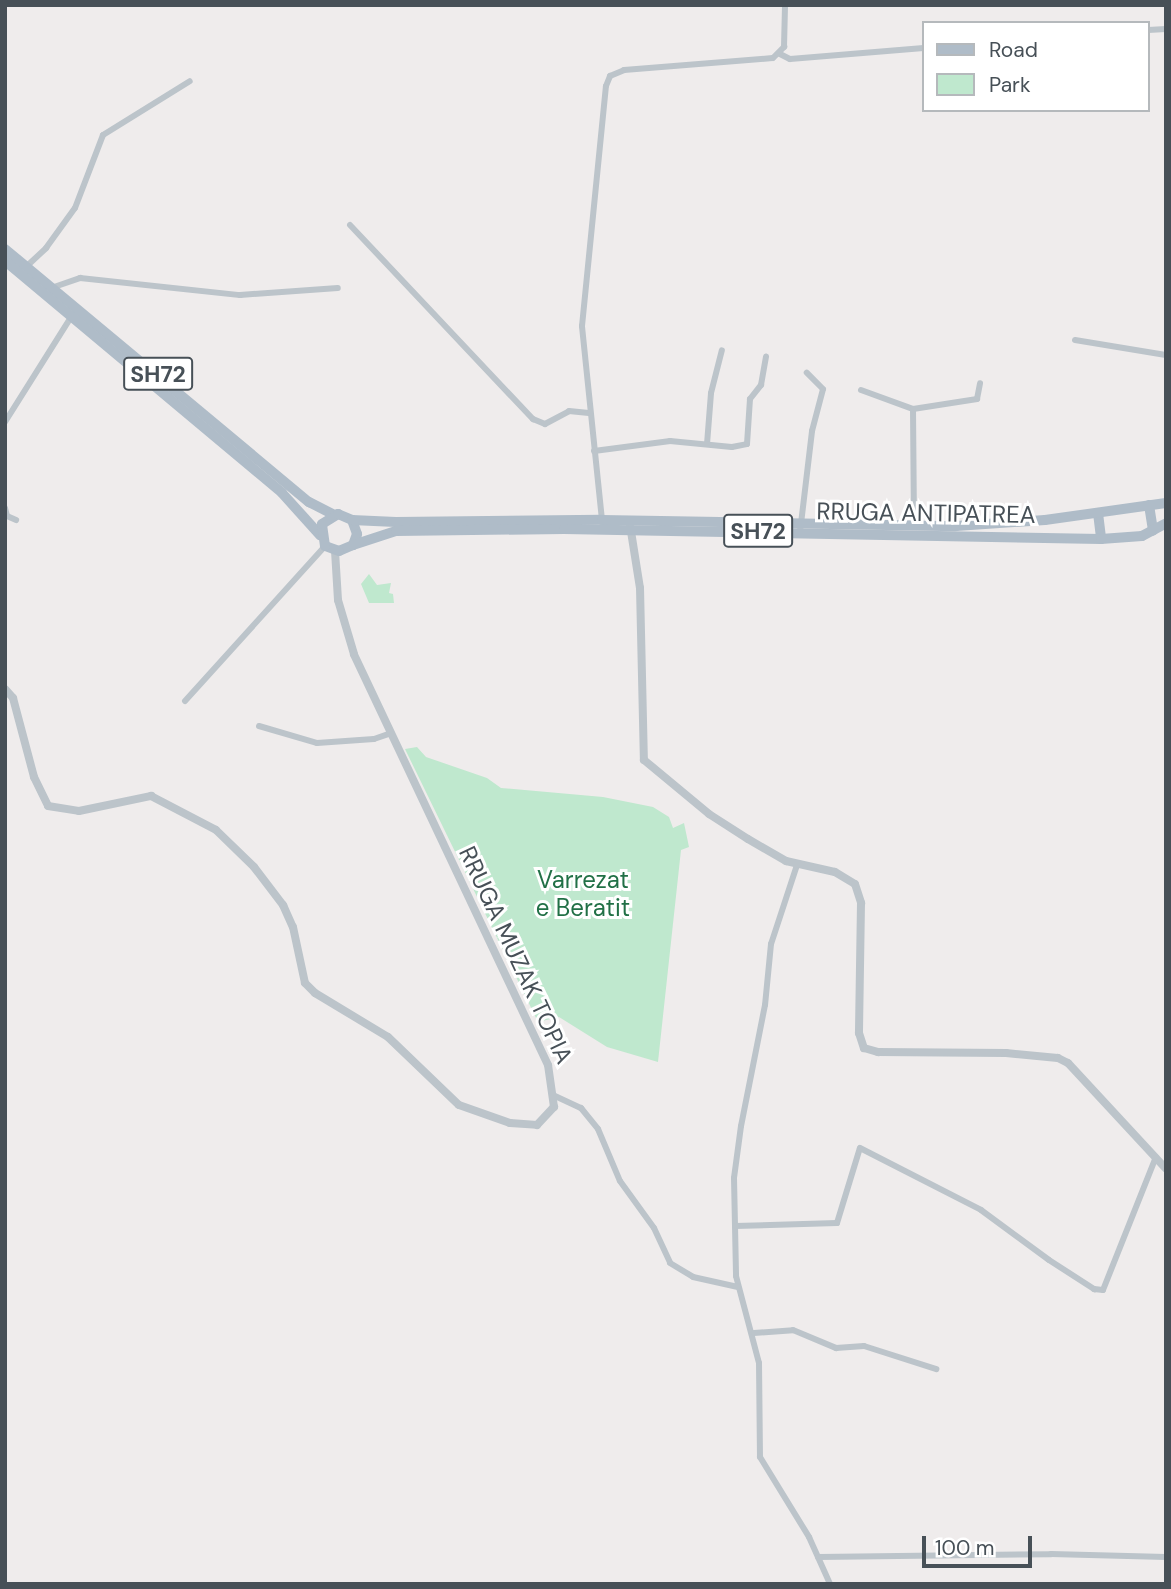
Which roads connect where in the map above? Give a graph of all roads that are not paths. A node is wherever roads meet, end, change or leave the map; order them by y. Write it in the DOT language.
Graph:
graph roads {
  1 [pos="785,5"];
  2 [pos="922,48"];
  3 [pos="780,54"];
  4 [pos="190,81"];
  5 [pos="350,225"];
  6 [pos="5,249"];
  7 [pos="5,261"];
  8 [pos="28,265"];
  9 [pos="54,286"];
  10 [pos="338,288"];
  11 [pos="75,311"];
  12 [pos="1075,340"];
  13 [pos="722,351"];
  14 [pos="1166,355"];
  15 [pos="766,356"];
  16 [pos="807,373"];
  17 [pos="980,383"];
  18 [pos="860,390"];
  19 [pos="913,410"];
  20 [pos="589,413"];
  21 [pos="5,422"];
  22 [pos="707,444"];
  23 [pos="594,451"];
  24 [pos="1166,503"];
  25 [pos="1149,505"];
  26 [pos="5,508"];
  27 [pos="1098,513"];
  28 [pos="334,514"];
  29 [pos="16,520"];
  30 [pos="352,520"];
  31 [pos="602,520"];
  32 [pos="1166,523"];
  33 [pos="630,525"];
  34 [pos="914,525"];
  35 [pos="490,526"];
  36 [pos="800,527"];
  37 [pos="956,530"];
  38 [pos="1153,531"];
  39 [pos="320,535"];
  40 [pos="1101,539"];
  41 [pos="325,546"];
  42 [pos="350,547"];
  43 [pos="335,551"];
  44 [pos="5,689"];
  45 [pos="185,701"];
  46 [pos="259,726"];
  47 [pos="391,733"];
  48 [pos="797,865"];
  49 [pos="555,1096"];
  50 [pos="1156,1157"];
  51 [pos="1166,1169"];
  52 [pos="735,1226"];
  53 [pos="738,1287"];
  54 [pos="754,1333"];
  55 [pos="936,1369"];
  56 [pos="818,1557"];
  57 [pos="1166,1557"];
  58 [pos="830,1584"];
  1 -- 3 [label="street"];
  2 -- 3 [label="street"];
  3 -- 20 [label="street"];
  4 -- 8 [label="street"];
  5 -- 20 [label="street"];
  6 -- 8 [label="main road, RRUGA ANTIPATREA / SH72"];
  7 -- 11 [label="main road, RRUGA ANTIPATREA / SH72"];
  8 -- 9 [label="main road, RRUGA ANTIPATREA / SH72"];
  9 -- 10 [label="street"];
  9 -- 11 [label="main road, RRUGA ANTIPATREA / SH72"];
  11 -- 21 [label="street"];
  11 -- 28 [label="main road, RRUGA ANTIPATREA / SH72"];
  11 -- 39 [label="main road, RRUGA ANTIPATREA / SH72"];
  12 -- 14 [label="street"];
  13 -- 22 [label="street"];
  15 -- 22 [label="street"];
  16 -- 36 [label="street"];
  17 -- 19 [label="street"];
  18 -- 19 [label="street"];
  19 -- 34 [label="street"];
  20 -- 23 [label="street"];
  22 -- 23 [label="street"];
  23 -- 31 [label="street"];
  24 -- 25 [label="main road, RRUGA ANTIPATREA / SH72"];
  25 -- 27 [label="main road, RRUGA ANTIPATREA / SH72"];
  25 -- 38 [label="main road"];
  26 -- 29 [label="street"];
  27 -- 37 [label="main road, RRUGA ANTIPATREA / SH72"];
  27 -- 40 [label="main road"];
  28 -- 30 [label="main road, RRUGA ANTIPATREA / SH72"];
  28 -- 39 [label="main road"];
  30 -- 35 [label="main road, RRUGA ANTIPATREA / SH72"];
  30 -- 42 [label="main road"];
  31 -- 33 [label="main road, RRUGA ANTIPATREA / SH72"];
  31 -- 35 [label="main road, RRUGA ANTIPATREA / SH72"];
  32 -- 38 [label="main road, RRUGA ANTIPATREA / SH72"];
  33 -- 35 [label="main road, RRUGA ANTIPATREA / SH72"];
  33 -- 36 [label="main road, RRUGA ANTIPATREA / SH72"];
  33 -- 48 [label="street"];
  34 -- 36 [label="main road, RRUGA ANTIPATREA / SH72"];
  34 -- 37 [label="main road, RRUGA ANTIPATREA / SH72"];
  35 -- 42 [label="main road, RRUGA ANTIPATREA / SH72"];
  36 -- 37 [label="main road, RRUGA ANTIPATREA / SH72"];
  37 -- 40 [label="main road, RRUGA ANTIPATREA / SH72"];
  38 -- 40 [label="main road, RRUGA ANTIPATREA / SH72"];
  39 -- 41 [label="main road, RRUGA ANTIPATREA / SH72"];
  41 -- 43 [label="main road"];
  41 -- 45 [label="street"];
  42 -- 43 [label="main road, RRUGA ANTIPATREA / SH72"];
  43 -- 47 [label="street, RRUGA MUZAK TOPIA"];
  44 -- 49 [label="street, RRUGA MUZAK TOPIA"];
  46 -- 47 [label="street"];
  47 -- 49 [label="street, RRUGA MUZAK TOPIA"];
  48 -- 50 [label="street"];
  48 -- 52 [label="street"];
  49 -- 53 [label="street"];
  50 -- 51 [label="street"];
  50 -- 52 [label="street"];
  52 -- 53 [label="street"];
  53 -- 54 [label="street"];
  54 -- 55 [label="street"];
  54 -- 56 [label="street"];
  56 -- 57 [label="street"];
  56 -- 58 [label="street"];
}
